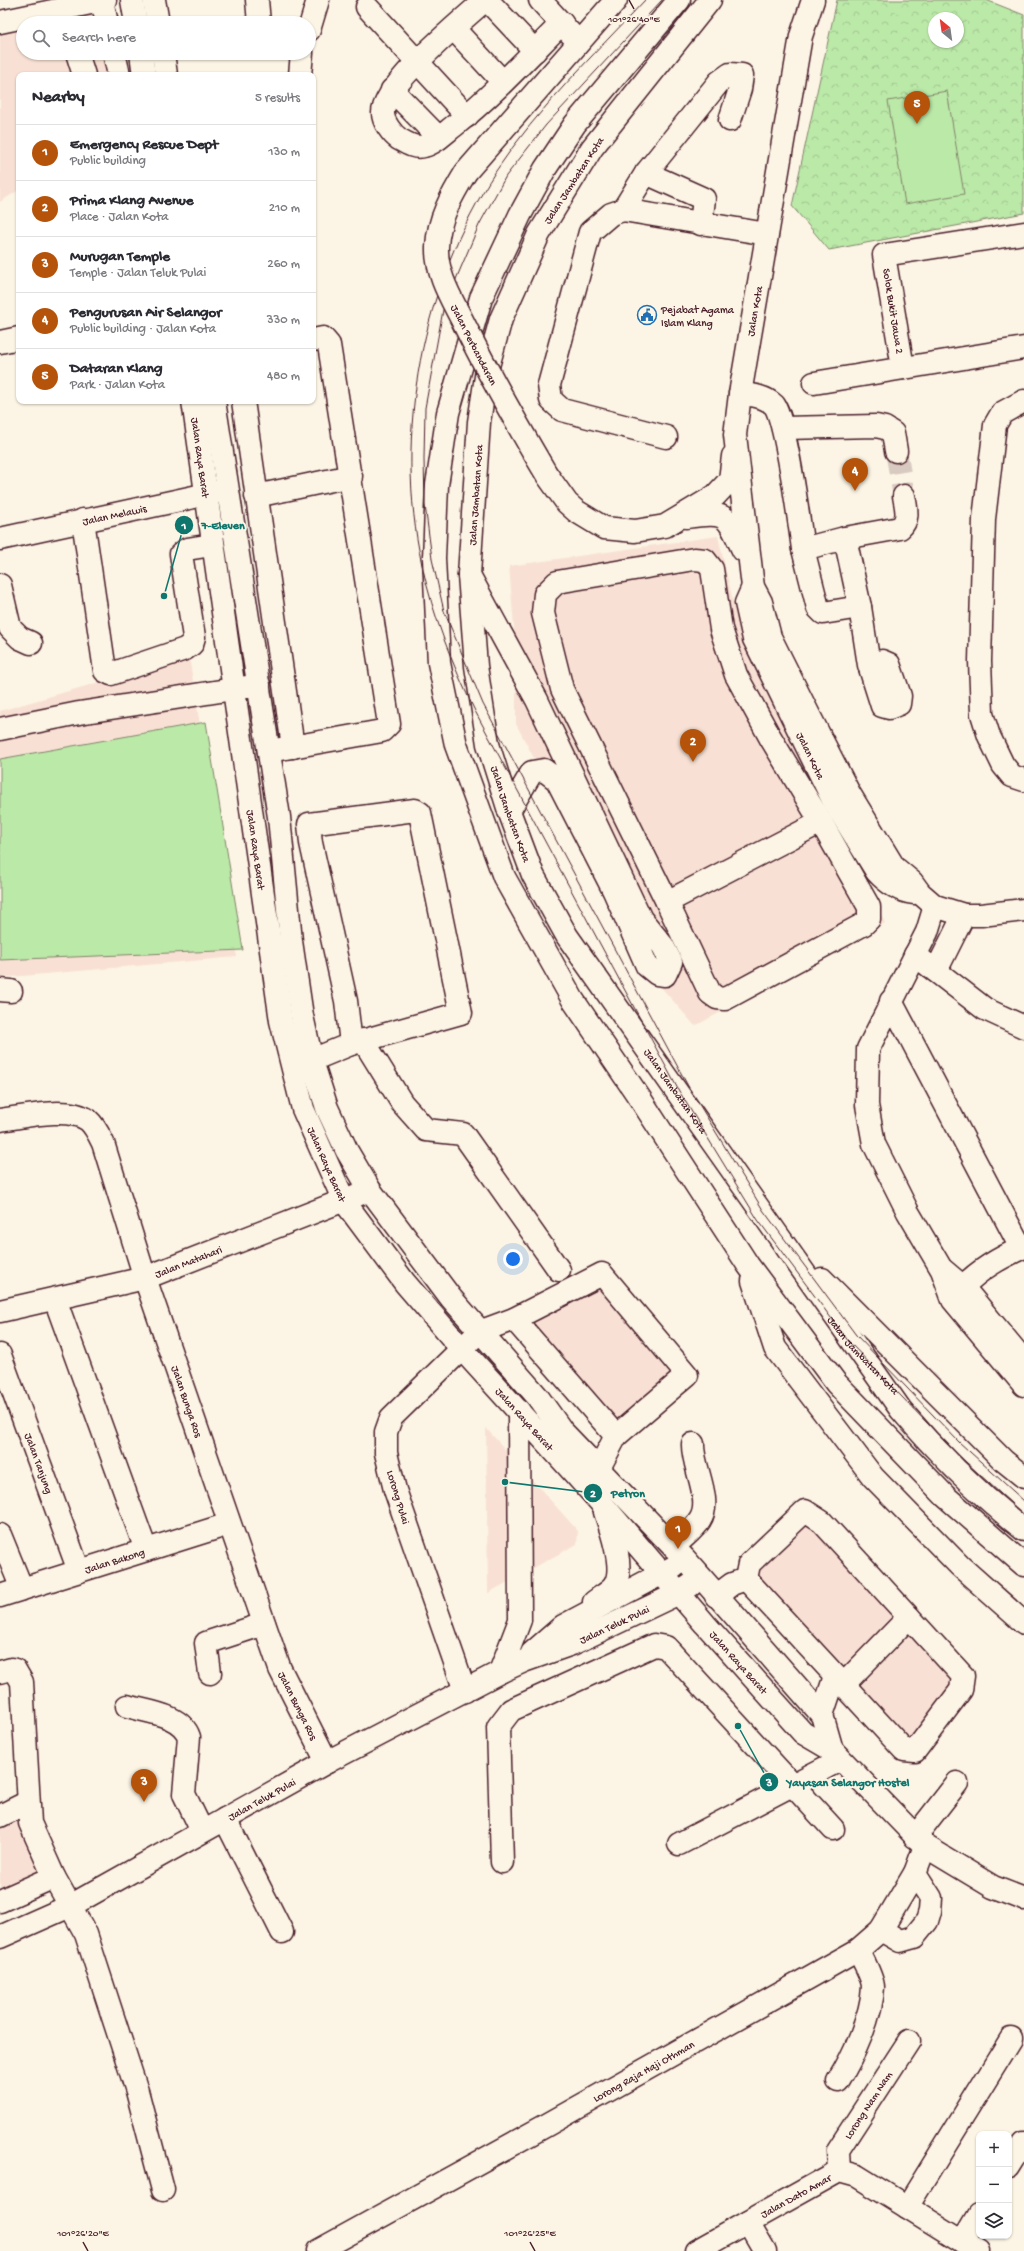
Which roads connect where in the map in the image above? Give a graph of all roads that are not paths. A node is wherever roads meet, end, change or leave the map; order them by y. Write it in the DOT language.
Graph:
graph roads {
  1 [pos="103,0"];
  2 [pos="132,0"];
  3 [pos="154,0"];
  4 [pos="257,0"];
  5 [pos="318,0"];
  6 [pos="486,0"];
  7 [pos="540,0"];
  8 [pos="679,0"];
  9 [pos="710,0"];
  10 [pos="716,0"];
  11 [pos="803,0"];
  12 [pos="813,0"];
  13 [pos="612,1"];
  14 [pos="367,7"];
  15 [pos="75,14"];
  16 [pos="56,16"];
  17 [pos="106,16"];
  18 [pos="135,16"];
  19 [pos="157,16"];
  20 [pos="258,16"];
  21 [pos="313,16"];
  22 [pos="16,20"];
  23 [pos="0,22"];
  24 [pos="562,23"];
  25 [pos="454,29"];
  26 [pos="801,36"];
  27 [pos="579,42"];
  28 [pos="535,51"];
  29 [pos="79,60"];
  30 [pos="116,60"];
  31 [pos="141,60"];
  32 [pos="164,60"];
  33 [pos="301,60"];
  34 [pos="660,62"];
  35 [pos="417,63"];
  36 [pos="83,72"];
  37 [pos="118,72"];
  38 [pos="143,72"];
  39 [pos="166,72"];
  40 [pos="300,72"];
  41 [pos="503,82"];
  42 [pos="392,90"];
  43 [pos="467,116"];
  44 [pos="730,120"];
  45 [pos="439,138"];
  46 [pos="646,173"];
  47 [pos="624,210"];
  48 [pos="701,224"];
  49 [pos="1024,233"];
  50 [pos="768,234"];
  51 [pos="16,339"];
  52 [pos="316,339"];
  53 [pos="0,342"];
  54 [pos="1024,348"];
  55 [pos="903,368"];
  56 [pos="814,383"];
  57 [pos="740,394"];
  58 [pos="1024,401"];
  59 [pos="193,404"];
  60 [pos="215,404"];
  61 [pos="243,404"];
  62 [pos="783,428"];
  63 [pos="735,435"];
  64 [pos="666,437"];
  65 [pos="896,451"];
  66 [pos="351,476"];
  67 [pos="229,490"];
  68 [pos="205,494"];
  69 [pos="256,496"];
  70 [pos="904,496"];
  71 [pos="681,518"];
  72 [pos="83,520"];
  73 [pos="845,538"];
  74 [pos="0,539"];
  75 [pos="212,545"];
  76 [pos="803,548"];
  77 [pos="239,561"];
  78 [pos="266,562"];
  79 [pos="751,565"];
  80 [pos="469,575"];
  81 [pos="0,585"];
  82 [pos="860,607"];
  83 [pos="31,643"];
  84 [pos="869,665"];
  85 [pos="258,686"];
  86 [pos="233,688"];
  87 [pos="802,719"];
  88 [pos="0,729"];
  89 [pos="770,737"];
  90 [pos="293,747"];
  91 [pos="270,751"];
  92 [pos="1024,780"];
  93 [pos="509,811"];
  94 [pos="279,816"];
  95 [pos="821,822"];
  96 [pos="311,842"];
  97 [pos="928,899"];
  98 [pos="667,902"];
  99 [pos="1024,910"];
  100 [pos="964,915"];
  101 [pos="915,955"];
  102 [pos="936,971"];
  103 [pos="891,1001"];
  104 [pos="1024,1027"];
  105 [pos="357,1042"];
  106 [pos="302,1064"];
  107 [pos="0,1120"];
  108 [pos="370,1190"];
  109 [pos="344,1201"];
  110 [pos="778,1234"];
  111 [pos="1023,1248"];
  112 [pos="748,1264"];
  113 [pos="559,1270"];
  114 [pos="145,1278"];
  115 [pos="958,1293"];
  116 [pos="55,1299"];
  117 [pos="0,1311"];
  118 [pos="514,1319"];
  119 [pos="479,1332"];
  120 [pos="461,1348"];
  121 [pos="0,1355"];
  122 [pos="1024,1361"];
  123 [pos="1024,1385"];
  124 [pos="519,1411"];
  125 [pos="616,1436"];
  126 [pos="693,1444"];
  127 [pos="599,1468"];
  128 [pos="1024,1477"];
  129 [pos="603,1505"];
  130 [pos="228,1524"];
  131 [pos="1024,1530"];
  132 [pos="0,1535"];
  133 [pos="146,1550"];
  134 [pos="680,1553"];
  135 [pos="1024,1565"];
  136 [pos="79,1571"];
  137 [pos="662,1575"];
  138 [pos="700,1578"];
  139 [pos="746,1579"];
  140 [pos="22,1589"];
  141 [pos="679,1593"];
  142 [pos="0,1596"];
  143 [pos="716,1596"];
  144 [pos="909,1617"];
  145 [pos="1024,1623"];
  146 [pos="264,1624"];
  147 [pos="563,1626"];
  148 [pos="524,1660"];
  149 [pos="0,1672"];
  150 [pos="500,1672"];
  151 [pos="210,1673"];
  152 [pos="839,1680"];
  153 [pos="465,1691"];
  154 [pos="127,1706"];
  155 [pos="822,1715"];
  156 [pos="836,1755"];
  157 [pos="327,1762"];
  158 [pos="956,1783"];
  159 [pos="792,1786"];
  160 [pos="28,1802"];
  161 [pos="0,1816"];
  162 [pos="226,1819"];
  163 [pos="833,1828"];
  164 [pos="202,1831"];
  165 [pos="920,1842"];
  166 [pos="679,1844"];
  167 [pos="502,1862"];
  168 [pos="915,1874"];
  169 [pos="54,1877"];
  170 [pos="1024,1899"];
  171 [pos="0,1901"];
  172 [pos="70,1906"];
  173 [pos="881,1930"];
  174 [pos="282,1932"];
  175 [pos="0,1937"];
  176 [pos="858,1950"];
  177 [pos="1011,2040"];
  178 [pos="908,2041"];
  179 [pos="838,2082"];
  180 [pos="1024,2143"];
  181 [pos="1012,2162"];
  182 [pos="840,2171"];
  183 [pos="163,2190"];
  184 [pos="907,2207"];
  185 [pos="748,2222"];
  186 [pos="976,2226"];
  187 [pos="970,2246"];
  188 [pos="318,2251"];
  189 [pos="696,2251"];
  190 [pos="765,2251"];
  1 -- 15 [label="main road"];
  1 -- 17 [label="main road"];
  2 -- 18 [label="main road"];
  3 -- 19 [label="main road"];
  4 -- 20 [label="main road"];
  5 -- 21 [label="main road"];
  6 -- 25 [label="main road"];
  6 -- 28 [label="main road"];
  7 -- 24 [label="main road"];
  8 -- 112 [label="main road"];
  9 -- 34 [label="main road, Jalan Jambatan Kota"];
  10 -- 34 [label="main road"];
  11 -- 26 [label="main road, Jalan Kota"];
  12 -- 26 [label="main road, Jalan Kota"];
  13 -- 27 [label="main road, Jalan Perbandaran"];
  14 -- 35 [label="main road"];
  15 -- 16 [label="main road"];
  22 -- 23 [label="main road"];
  24 -- 27 [label="main road"];
  24 -- 28 [label="main road"];
  25 -- 35 [label="main road"];
  25 -- 41 [label="main road"];
  26 -- 50 [label="main road, Jalan Kota"];
  27 -- 71 [label="main road, Jalan Perbandaran, bridge"];
  28 -- 41 [label="main road"];
  29 -- 36 [label="main road"];
  30 -- 37 [label="main road"];
  31 -- 38 [label="main road"];
  32 -- 39 [label="main road"];
  33 -- 40 [label="main road"];
  34 -- 80 [label="main road, Jalan Jambatan Kota"];
  35 -- 42 [label="main road"];
  35 -- 43 [label="main road"];
  41 -- 43 [label="main road"];
  42 -- 45 [label="main road"];
  42 -- 45 [label="main road"];
  43 -- 45 [label="main road"];
  44 -- 46 [label="main road"];
  46 -- 47 [label="main road"];
  46 -- 48 [label="main road"];
  47 -- 48 [label="main road"];
  47 -- 64 [label="main road"];
  48 -- 50 [label="main road"];
  49 -- 55 [label="main road, Solok Bukit Jawa 2"];
  50 -- 57 [label="main road, Jalan Kota"];
  51 -- 53 [label="main road"];
  52 -- 66 [label="main road"];
  54 -- 55 [label="main road"];
  55 -- 56 [label="main road"];
  57 -- 62 [label="main road"];
  57 -- 63 [label="main road, Jalan Kota"];
  58 -- 92 [label="main road"];
  59 -- 68 [label="main road, Jalan Raya Barat"];
  60 -- 67 [label="main road, Jalan Raya Barat"];
  61 -- 69 [label="main road"];
  62 -- 65 [label="main road"];
  62 -- 76 [label="main road"];
  63 -- 71 [label="main road, Jalan Perbandaran"];
  63 -- 79 [label="main road, Jalan Kota"];
  66 -- 69 [label="main road"];
  66 -- 90 [label="main road"];
  67 -- 68 [label="main road, Jalan Melawis"];
  67 -- 77 [label="main road, Jalan Raya Barat"];
  68 -- 72 [label="main road, Jalan Melawis"];
  68 -- 75 [label="main road, Jalan Raya Barat"];
  69 -- 78 [label="main road"];
  70 -- 73 [label="main road"];
  71 -- 79 [label="main road"];
  72 -- 74 [label="main road, Jalan Melawis"];
  72 -- 75 [label="main road"];
  73 -- 76 [label="main road"];
  73 -- 82 [label="main road"];
  75 -- 86 [label="main road, Jalan Raya Barat"];
  76 -- 82 [label="main road"];
  77 -- 78 [label="main road"];
  77 -- 85 [label="main road, Jalan Raya Barat"];
  78 -- 90 [label="main road"];
  79 -- 87 [label="main road, Jalan Kota"];
  80 -- 93 [label="main road, Jalan Jambatan Kota"];
  80 -- 93 [label="main road"];
  81 -- 83 [label="main road"];
  82 -- 84 [label="main road"];
  85 -- 86 [label="main road"];
  85 -- 91 [label="main road, Jalan Raya Barat"];
  86 -- 88 [label="main road"];
  86 -- 106 [label="main road, Jalan Raya Barat"];
  87 -- 89 [label="main road"];
  87 -- 97 [label="main road, Jalan Kota"];
  89 -- 95 [label="main road"];
  89 -- 98 [label="main road"];
  90 -- 91 [label="main road"];
  91 -- 94 [label="main road, Jalan Raya Barat"];
  93 -- 110 [label="main road, Jalan Jambatan Kota"];
  94 -- 96 [label="main road"];
  94 -- 106 [label="main road, Jalan Raya Barat"];
  95 -- 98 [label="main road"];
  95 -- 98 [label="main road"];
  96 -- 105 [label="main road"];
  96 -- 105 [label="main road"];
  97 -- 100 [label="main road, Jalan Kota"];
  97 -- 101 [label="main road"];
  99 -- 100 [label="main road, Jalan Kota"];
  100 -- 102 [label="main road"];
  101 -- 102 [label="main road"];
  101 -- 103 [label="main road"];
  102 -- 104 [label="main road"];
  103 -- 111 [label="main road"];
  103 -- 115 [label="main road"];
  105 -- 106 [label="main road"];
  105 -- 113 [label="main road"];
  106 -- 108 [label="main road, Jalan Raya Barat"];
  106 -- 109 [label="main road, Jalan Raya Barat"];
  107 -- 114 [label="main road, Jalan Bunga Ros"];
  108 -- 109 [label="main road, Jalan Matahari"];
  108 -- 119 [label="main road, Jalan Raya Barat"];
  109 -- 114 [label="main road, Jalan Matahari"];
  109 -- 120 [label="main road, Jalan Raya Barat"];
  110 -- 128 [label="main road"];
  110 -- 131 [label="main road, Jalan Jambatan Kota"];
  111 -- 115 [label="main road"];
  112 -- 135 [label="main road"];
  112 -- 145 [label="main road"];
  114 -- 116 [label="main road, Jalan Matahari"];
  114 -- 130 [label="main road, Jalan Bunga Ros"];
  115 -- 122 [label="main road"];
  115 -- 123 [label="main road"];
  116 -- 117 [label="main road, Jalan Matahari"];
  116 -- 133 [label="main road"];
  118 -- 119 [label="main road"];
  118 -- 125 [label="main road"];
  118 -- 125 [label="main road"];
  119 -- 120 [label="main road, Lorong Pulai"];
  119 -- 127 [label="main road, Jalan Raya Barat"];
  120 -- 124 [label="main road, Jalan Raya Barat"];
  120 -- 153 [label="main road, Lorong Pulai"];
  121 -- 136 [label="main road, Jalan Tanjung"];
  124 -- 129 [label="main road, Jalan Raya Barat"];
  124 -- 150 [label="main road"];
  125 -- 127 [label="main road"];
  126 -- 134 [label="main road, Jalan Teluk Pulai"];
  127 -- 134 [label="main road, Jalan Raya Barat"];
  129 -- 137 [label="main road, Jalan Raya Barat"];
  129 -- 147 [label="main road"];
  130 -- 133 [label="main road, Jalan Bakong"];
  130 -- 146 [label="main road, Jalan Bunga Ros"];
  132 -- 140 [label="main road"];
  133 -- 136 [label="main road, Jalan Bakong"];
  134 -- 137 [label="main road, Jalan Teluk Pulai"];
  134 -- 138 [label="main road, Jalan Raya Barat"];
  136 -- 140 [label="main road, Jalan Bakong"];
  137 -- 141 [label="main road, Jalan Raya Barat"];
  137 -- 147 [label="main road, Jalan Teluk Pulai"];
  138 -- 141 [label="main road, Jalan Teluk Pulai"];
  138 -- 143 [label="main road, Jalan Raya Barat"];
  139 -- 143 [label="main road"];
  139 -- 144 [label="main road"];
  139 -- 152 [label="main road"];
  140 -- 142 [label="main road, Jalan Bakong"];
  141 -- 148 [label="main road, Jalan Teluk Pulai"];
  141 -- 156 [label="main road, Jalan Raya Barat"];
  143 -- 155 [label="main road, Jalan Raya Barat"];
  144 -- 152 [label="main road"];
  144 -- 152 [label="main road"];
  146 -- 151 [label="main road"];
  146 -- 157 [label="main road, Jalan Bunga Ros"];
  147 -- 148 [label="main road, Jalan Teluk Pulai"];
  148 -- 150 [label="main road, Jalan Teluk Pulai"];
  149 -- 160 [label="main road"];
  150 -- 153 [label="main road, Jalan Teluk Pulai"];
  152 -- 155 [label="main road"];
  153 -- 157 [label="main road, Jalan Teluk Pulai"];
  154 -- 164 [label="main road"];
  155 -- 156 [label="main road, Jalan Raya Barat"];
  156 -- 159 [label="main road"];
  156 -- 165 [label="main road, Jalan Raya Barat"];
  157 -- 162 [label="main road, Jalan Teluk Pulai"];
  158 -- 165 [label="main road, Lorong Raja Haji Othman"];
  159 -- 163 [label="main road"];
  159 -- 166 [label="main road"];
  159 -- 167 [label="main road"];
  160 -- 161 [label="main road"];
  160 -- 169 [label="main road"];
  162 -- 164 [label="main road, Jalan Teluk Pulai"];
  162 -- 174 [label="main road"];
  164 -- 172 [label="main road, Jalan Teluk Pulai"];
  165 -- 168 [label="main road, Lorong Raja Haji Othman"];
  165 -- 170 [label="main road, Jalan Raya Barat"];
  168 -- 173 [label="main road, Lorong Raja Haji Othman"];
  168 -- 173 [label="main road"];
  169 -- 171 [label="main road"];
  169 -- 172 [label="main road"];
  172 -- 175 [label="main road, Jalan Teluk Pulai"];
  172 -- 183 [label="main road"];
  173 -- 176 [label="main road, Lorong Raja Haji Othman"];
  176 -- 179 [label="main road"];
  176 -- 188 [label="main road, Lorong Raja Haji Othman"];
  177 -- 184 [label="main road"];
  178 -- 182 [label="main road, Lorong Nam Nam"];
  180 -- 181 [label="main road"];
  182 -- 184 [label="main road, Jalan Dato Amar"];
  182 -- 185 [label="main road, Jalan Dato Amar"];
  184 -- 187 [label="main road, Jalan Dato Amar"];
  185 -- 189 [label="main road, Jalan Dato Amar"];
  185 -- 190 [label="main road"];
  186 -- 187 [label="main road"];
}
